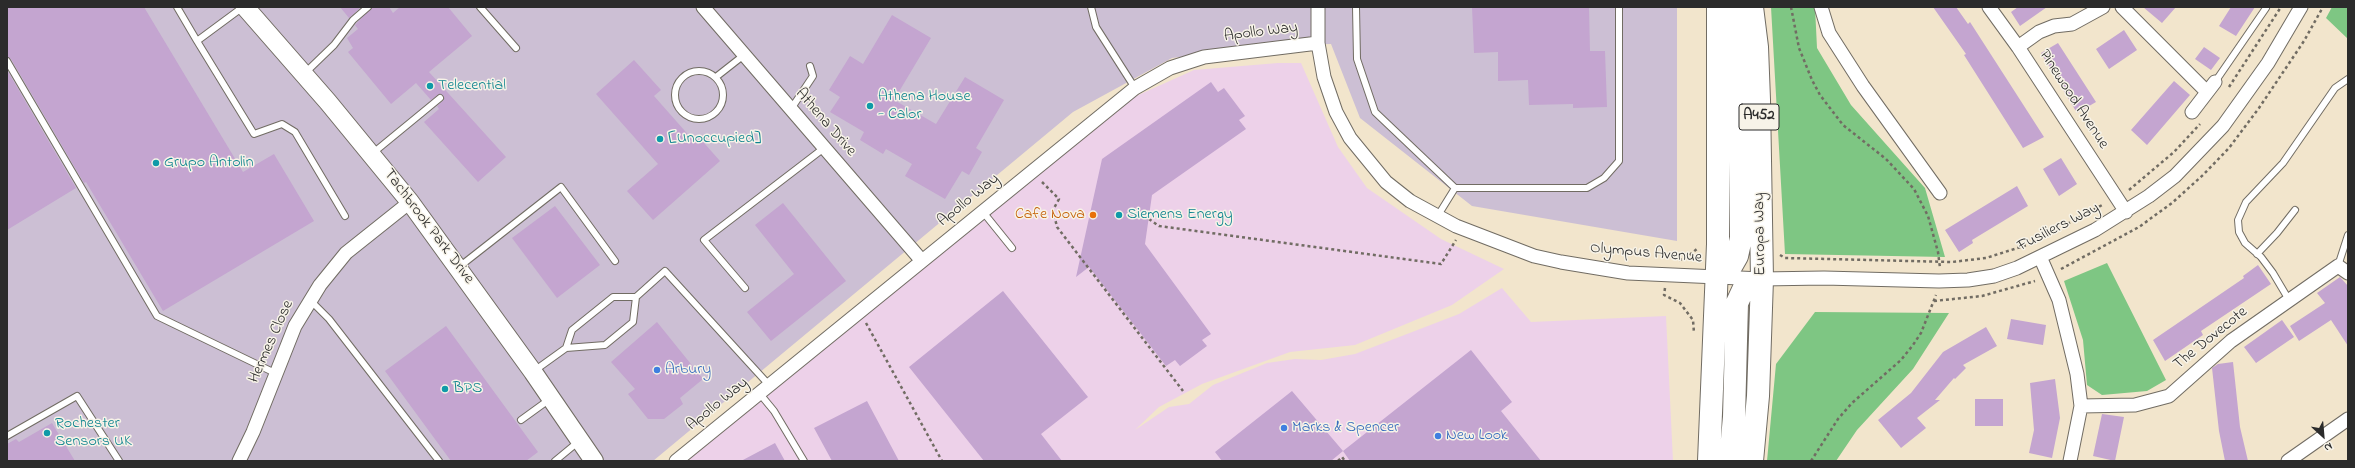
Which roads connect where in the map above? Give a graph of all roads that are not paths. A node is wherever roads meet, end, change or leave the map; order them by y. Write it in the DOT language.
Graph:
graph roads {
  1 [pos="177,7"];
  2 [pos="244,7"];
  3 [pos="368,7"];
  4 [pos="480,7"];
  5 [pos="703,7"];
  6 [pos="1091,7"];
  7 [pos="1318,7"];
  8 [pos="1356,7"];
  9 [pos="1619,7"];
  10 [pos="1718,7"];
  11 [pos="1738,7"];
  12 [pos="1752,7"];
  13 [pos="1821,7"];
  14 [pos="1989,7"];
  15 [pos="2103,7"];
  16 [pos="2122,7"];
  17 [pos="2301,7"];
  18 [pos="2266,8"];
  19 [pos="197,41"];
  20 [pos="1318,43"];
  21 [pos="2018,47"];
  22 [pos="516,48"];
  23 [pos="744,55"];
  24 [pos="7,61"];
  25 [pos="810,66"];
  26 [pos="304,74"];
  27 [pos="716,78"];
  28 [pos="2348,79"];
  29 [pos="2211,87"];
  30 [pos="1135,88"];
  31 [pos="440,98"];
  32 [pos="791,109"];
  33 [pos="2192,112"];
  34 [pos="824,148"];
  35 [pos="371,154"];
  36 [pos="1455,188"];
  37 [pos="1940,193"];
  38 [pos="410,202"];
  39 [pos="2295,210"];
  40 [pos="983,212"];
  41 [pos="2126,212"];
  42 [pos="346,216"];
  43 [pos="1437,217"];
  44 [pos="2348,235"];
  45 [pos="1012,248"];
  46 [pos="2257,254"];
  47 [pos="2041,259"];
  48 [pos="615,261"];
  49 [pos="922,261"];
  50 [pos="459,268"];
  51 [pos="2343,270"];
  52 [pos="1724,278"];
  53 [pos="1762,279"];
  54 [pos="745,288"];
  55 [pos="636,297"];
  56 [pos="310,300"];
  57 [pos="2289,300"];
  58 [pos="566,348"];
  59 [pos="534,372"];
  60 [pos="275,373"];
  61 [pos="765,390"];
  62 [pos="552,398"];
  63 [pos="2081,406"];
  64 [pos="2348,419"];
  65 [pos="521,420"];
  66 [pos="7,436"];
  67 [pos="580,441"];
  68 [pos="241,460"];
  69 [pos="119,461"];
  70 [pos="439,461"];
  71 [pos="555,461"];
  72 [pos="594,461"];
  73 [pos="676,461"];
  74 [pos="804,461"];
  75 [pos="1709,461"];
  76 [pos="1730,461"];
  77 [pos="1752,461"];
  78 [pos="2070,461"];
  79 [pos="2288,461"];
  1 -- 19 [label="lane"];
  2 -- 19 [label="lane"];
  2 -- 26 [label="street, Tachbrook Park Drive"];
  3 -- 26 [label="lane"];
  4 -- 22 [label="lane"];
  5 -- 23 [label="street, Athena Drive"];
  6 -- 30 [label="lane"];
  7 -- 20 [label="street, Olympus Avenue"];
  8 -- 36 [label="lane"];
  9 -- 36 [label="lane"];
  10 -- 52 [label="highway, A452"];
  11 -- 52 [label="highway"];
  12 -- 53 [label="highway, Europa Way / A452"];
  13 -- 37 [label="street"];
  14 -- 21 [label="street, Pinewood Avenue"];
  15 -- 21 [label="street"];
  16 -- 29 [label="street"];
  17 -- 41 [label="street, Fusiliers Way"];
  18 -- 29 [label="lane"];
  19 -- 42 [label="lane"];
  20 -- 30 [label="street, Apollo Way"];
  20 -- 43 [label="street, Olympus Avenue"];
  21 -- 41 [label="street, Pinewood Avenue"];
  23 -- 27 [label="lane"];
  23 -- 32 [label="street, Athena Drive"];
  24 -- 60 [label="lane"];
  25 -- 32 [label="lane"];
  26 -- 35 [label="street, Tachbrook Park Drive"];
  27 -- 27 [label="lane"];
  28 -- 46 [label="lane"];
  29 -- 33 [label="street"];
  30 -- 40 [label="street, Apollo Way"];
  31 -- 35 [label="lane"];
  32 -- 34 [label="street, Athena Drive"];
  34 -- 49 [label="street, Athena Drive"];
  34 -- 54 [label="lane"];
  35 -- 38 [label="street, Tachbrook Park Drive"];
  36 -- 43 [label="lane"];
  38 -- 50 [label="street, Tachbrook Park Drive"];
  38 -- 56 [label="street, Hermes Close"];
  39 -- 46 [label="lane"];
  40 -- 45 [label="lane"];
  40 -- 49 [label="street, Apollo Way"];
  41 -- 47 [label="street, Fusiliers Way"];
  43 -- 52 [label="street, Olympus Avenue"];
  44 -- 51 [label="lane"];
  46 -- 57 [label="lane"];
  47 -- 53 [label="street, Fusiliers Way"];
  47 -- 63 [label="street"];
  48 -- 50 [label="lane"];
  49 -- 61 [label="street, Apollo Way"];
  50 -- 59 [label="street, Tachbrook Park Drive"];
  51 -- 57 [label="street, The Dovecote"];
  52 -- 53 [label="street, Fusiliers Way"];
  52 -- 75 [label="highway, A452"];
  53 -- 76 [label="highway"];
  53 -- 77 [label="highway, Europa Way / A452"];
  55 -- 58 [label="lane"];
  55 -- 58 [label="lane"];
  55 -- 61 [label="lane"];
  56 -- 60 [label="street, Hermes Close"];
  56 -- 70 [label="lane"];
  57 -- 63 [label="street, The Dovecote"];
  58 -- 59 [label="lane"];
  59 -- 62 [label="street, Tachbrook Park Drive"];
  60 -- 68 [label="street, Hermes Close"];
  61 -- 73 [label="street, Apollo Way"];
  61 -- 74 [label="lane"];
  62 -- 65 [label="lane"];
  62 -- 67 [label="street, Tachbrook Park Drive"];
  63 -- 78 [label="street"];
  64 -- 79 [label="street"];
  66 -- 69 [label="lane"];
  67 -- 71 [label="lane"];
  67 -- 72 [label="street, Tachbrook Park Drive"];
}
